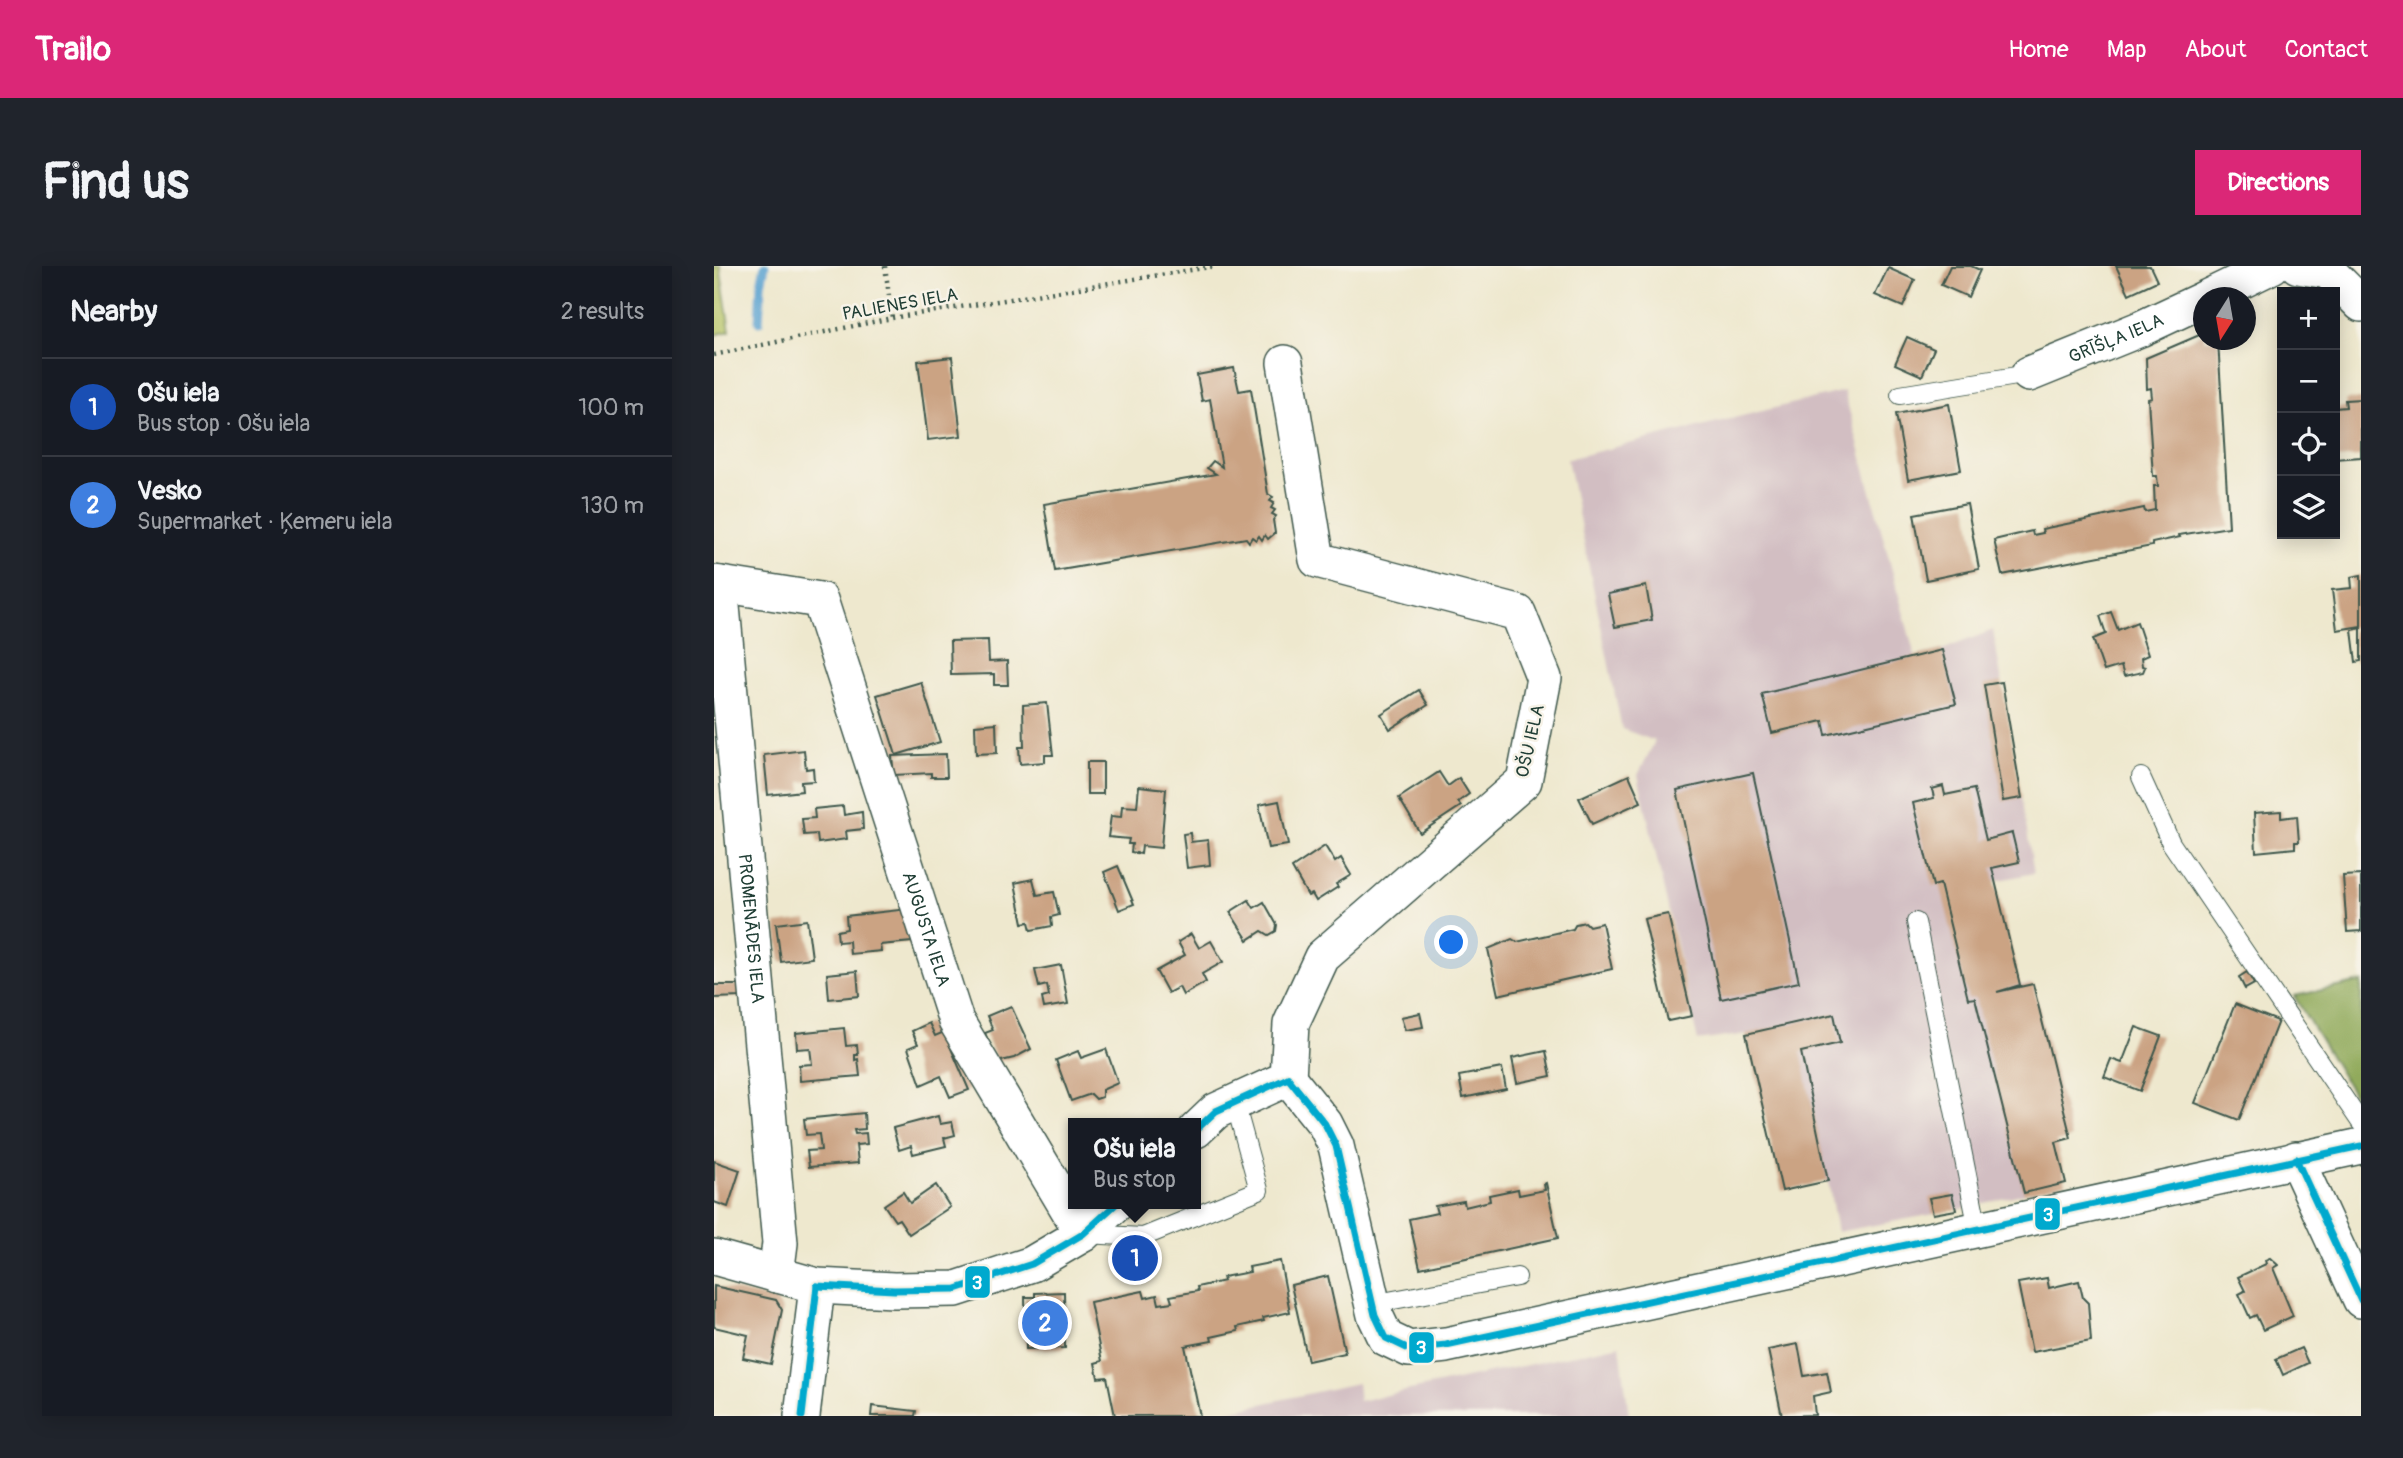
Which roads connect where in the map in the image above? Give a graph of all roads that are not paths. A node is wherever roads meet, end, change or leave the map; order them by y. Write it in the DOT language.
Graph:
graph roads {
  1 [pos="2272,266"];
  2 [pos="2298,266"];
  3 [pos="2228,287"];
  4 [pos="2193,304"];
  5 [pos="2361,304"];
  6 [pos="1285,363"];
  7 [pos="2029,374"];
  8 [pos="1900,395"];
  9 [pos="717,584"];
  10 [pos="2141,777"];
  11 [pos="1916,922"];
  12 [pos="1288,1078"];
  13 [pos="1235,1103"];
  14 [pos="2361,1123"];
  15 [pos="1201,1125"];
  16 [pos="2361,1146"];
  17 [pos="2296,1159"];
  18 [pos="1068,1209"];
  19 [pos="1068,1209"];
  20 [pos="1110,1209"];
  21 [pos="1978,1228"];
  22 [pos="1083,1234"];
  23 [pos="714,1257"];
  24 [pos="776,1275"];
  25 [pos="1517,1277"];
  26 [pos="817,1286"];
  27 [pos="2361,1300"];
  28 [pos="1372,1304"];
  29 [pos="802,1416"];
  1 -- 3 [label="street, GRĪŠĻA IELA"];
  2 -- 5 [label="street"];
  4 -- 7 [label="street, GRĪŠĻA IELA"];
  6 -- 12 [label="street, OŠU IELA"];
  7 -- 8 [label="lane"];
  9 -- 18 [label="street, AUGUSTA IELA"];
  9 -- 24 [label="street, PROMENĀDES IELA"];
  10 -- 14 [label="lane"];
  11 -- 21 [label="lane"];
  12 -- 13 [label="street"];
  12 -- 28 [label="street"];
  13 -- 15 [label="street"];
  13 -- 22 [label="lane"];
  16 -- 17 [label="street"];
  17 -- 21 [label="street"];
  17 -- 27 [label="street"];
  19 -- 22 [label="street, AUGUSTA IELA"];
  20 -- 22 [label="street"];
  21 -- 28 [label="street"];
  22 -- 26 [label="street"];
  23 -- 24 [label="street"];
  24 -- 26 [label="street"];
  25 -- 28 [label="lane"];
  26 -- 29 [label="street"];
}
